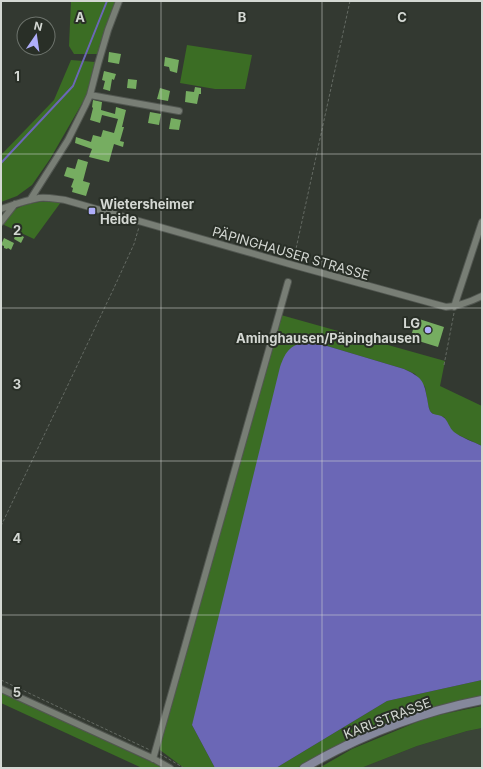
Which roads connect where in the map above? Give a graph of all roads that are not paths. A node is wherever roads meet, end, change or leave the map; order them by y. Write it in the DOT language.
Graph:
graph roads {
  1 [pos="119,1"];
  2 [pos="90,95"];
  3 [pos="179,112"];
  4 [pos="30,200"];
  5 [pos="15,204"];
  6 [pos="1,209"];
  7 [pos="1,222"];
  8 [pos="482,222"];
  9 [pos="288,282"];
  10 [pos="482,296"];
  11 [pos="454,307"];
  12 [pos="1,689"];
  13 [pos="482,700"];
  14 [pos="153,759"];
  15 [pos="170,768"];
  16 [pos="304,768"];
  1 -- 2 [label="street"];
  2 -- 3 [label="street"];
  2 -- 4 [label="street"];
  4 -- 5 [label="street, PÄPINGHAUSER STRASSE"];
  4 -- 11 [label="street, PÄPINGHAUSER STRASSE"];
  5 -- 6 [label="street, PÄPINGHAUSER STRASSE"];
  5 -- 7 [label="street"];
  8 -- 11 [label="street"];
  9 -- 14 [label="street"];
  10 -- 11 [label="street, PÄPINGHAUSER STRASSE"];
  12 -- 14 [label="street"];
  13 -- 16 [label="street, KARLSTRASSE"];
  14 -- 15 [label="street"];
}
